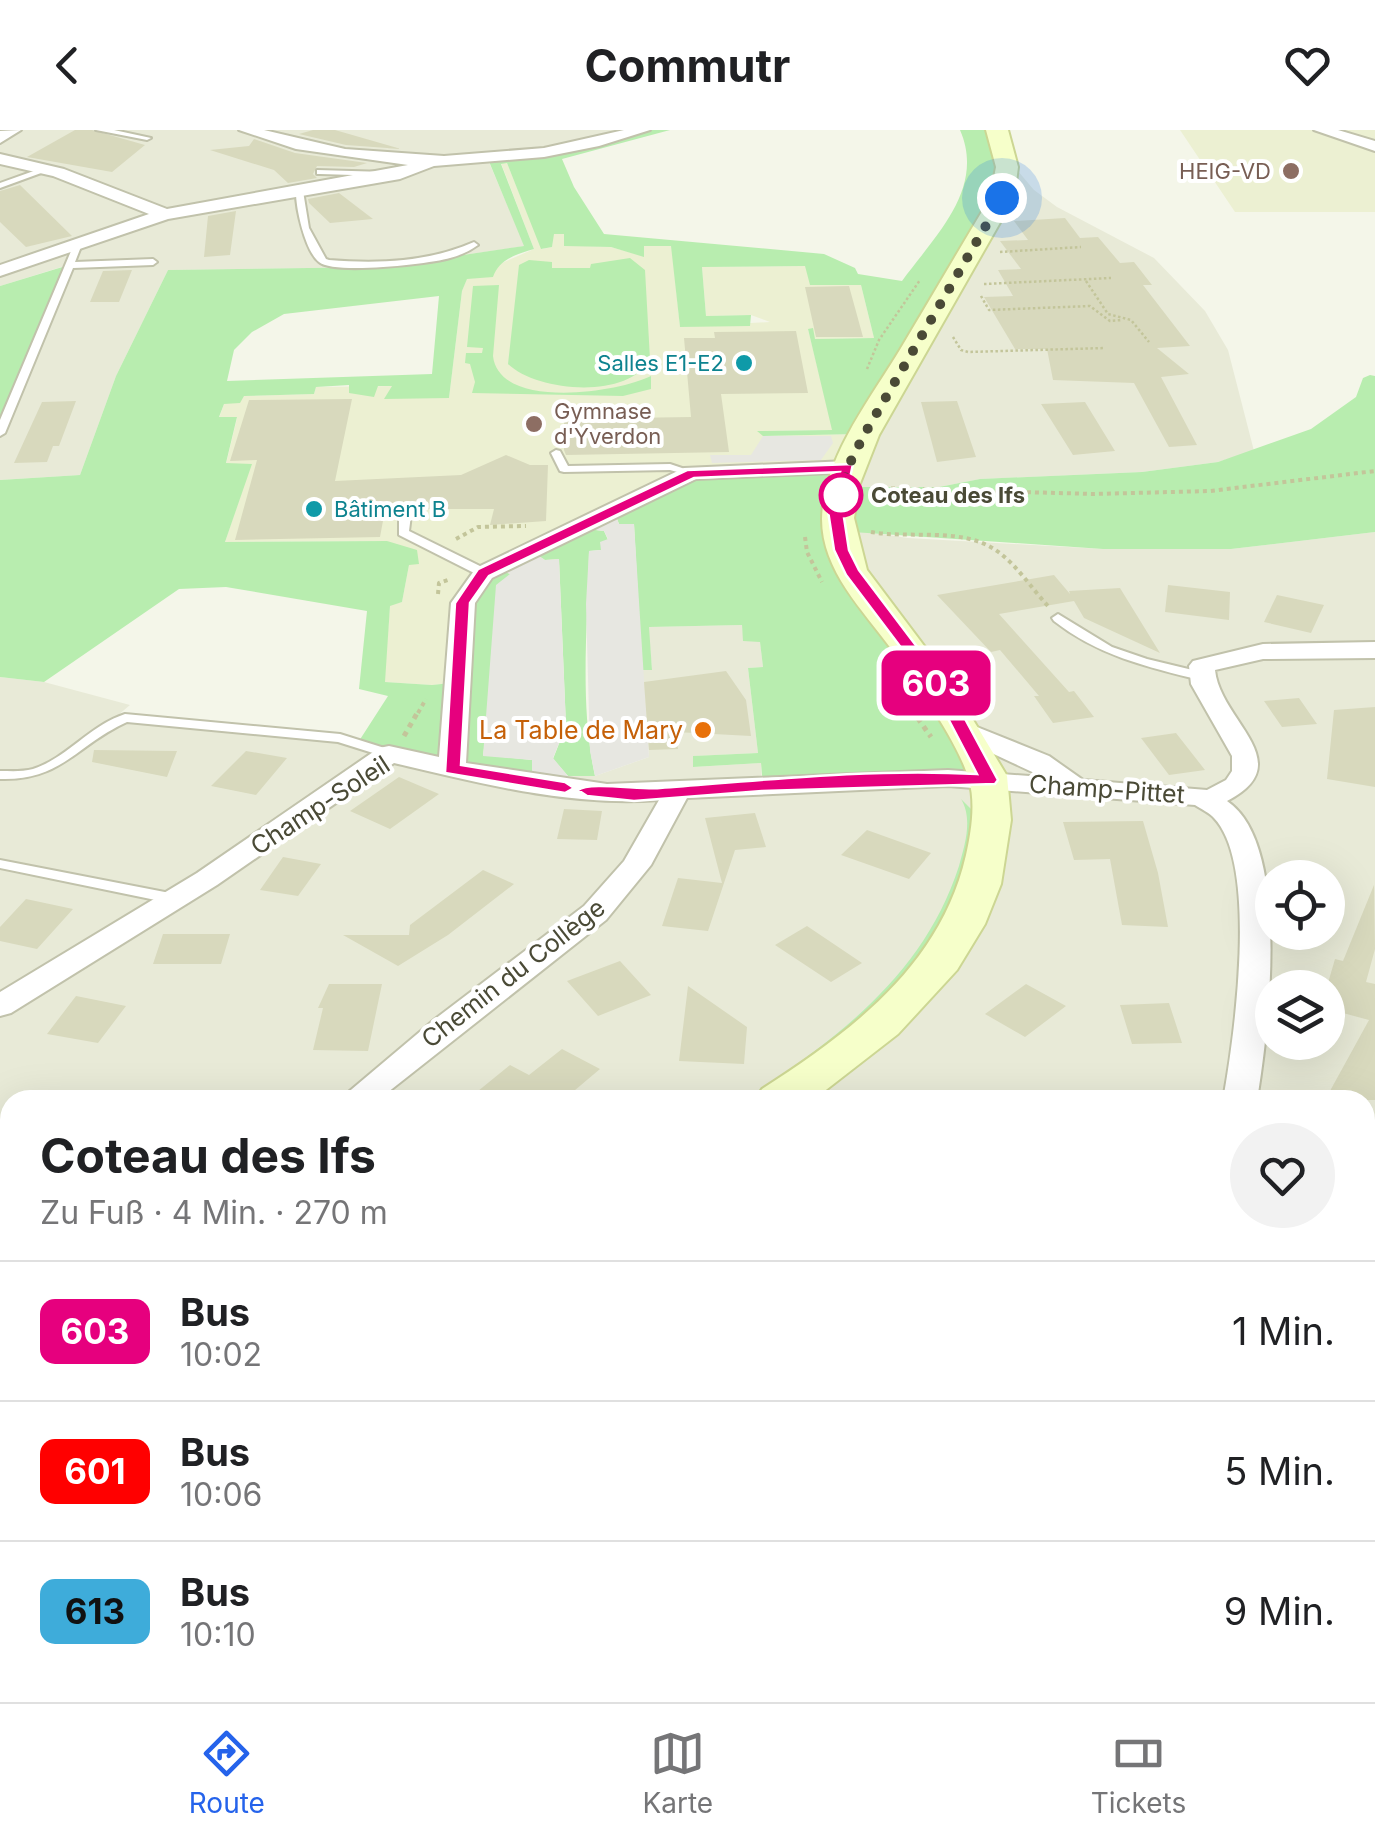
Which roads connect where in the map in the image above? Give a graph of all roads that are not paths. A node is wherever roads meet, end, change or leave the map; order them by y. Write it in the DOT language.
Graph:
graph roads {
  1 [pos="13,130"];
  2 [pos="100,130"];
  3 [pos="248,130"];
  4 [pos="554,130"];
  5 [pos="642,130"];
  6 [pos="997,130"];
  7 [pos="1322,130"];
  8 [pos="0,138"];
  9 [pos="147,138"];
  10 [pos="1375,146"];
  11 [pos="584,147"];
  12 [pos="0,159"];
  13 [pos="428,162"];
  14 [pos="48,169"];
  15 [pos="320,172"];
  16 [pos="400,174"];
  17 [pos="0,186"];
  18 [pos="300,191"];
  19 [pos="164,214"];
  20 [pos="78,244"];
  21 [pos="474,245"];
  22 [pos="153,262"];
  23 [pos="69,265"];
  24 [pos="0,271"];
  25 [pos="0,433"];
  26 [pos="556,452"];
  27 [pos="692,474"];
  28 [pos="854,478"];
  29 [pos="405,514"];
  30 [pos="484,573"];
  31 [pos="1058,618"];
  32 [pos="1375,650"];
  33 [pos="1200,676"];
  34 [pos="962,729"];
  35 [pos="389,754"];
  36 [pos="452,769"];
  37 [pos="0,775"];
  38 [pos="989,780"];
  39 [pos="1074,786"];
  40 [pos="678,790"];
  41 [pos="1211,799"];
  42 [pos="0,864"];
  43 [pos="176,899"];
  44 [pos="0,1006"];
  45 [pos="368,1090"];
  46 [pos="795,1090"];
  47 [pos="1241,1090"];
  1 -- 8 [label="street"];
  2 -- 9 [label="lane"];
  3 -- 13 [label="street"];
  4 -- 11 [label="street"];
  5 -- 11 [label="street"];
  6 -- 28 [label="street"];
  7 -- 10 [label="street"];
  11 -- 13 [label="street"];
  12 -- 14 [label="street"];
  13 -- 16 [label="street"];
  14 -- 17 [label="lane"];
  14 -- 19 [label="street"];
  15 -- 16 [label="lane"];
  16 -- 18 [label="street"];
  18 -- 19 [label="street"];
  18 -- 21 [label="lane"];
  19 -- 20 [label="street"];
  20 -- 23 [label="lane"];
  20 -- 24 [label="street"];
  22 -- 23 [label="lane"];
  23 -- 25 [label="lane"];
  26 -- 27 [label="lane"];
  27 -- 28 [label="street"];
  27 -- 30 [label="street"];
  28 -- 34 [label="street"];
  29 -- 30 [label="lane"];
  30 -- 36 [label="street"];
  31 -- 33 [label="lane"];
  32 -- 33 [label="street"];
  33 -- 41 [label="street"];
  34 -- 38 [label="street"];
  34 -- 39 [label="street"];
  35 -- 36 [label="street, Champ-Soleil"];
  35 -- 37 [label="lane"];
  35 -- 43 [label="street, Champ-Soleil"];
  36 -- 40 [label="street, Champ-Soleil"];
  38 -- 39 [label="street, Champ-Pittet"];
  38 -- 40 [label="street"];
  38 -- 46 [label="street"];
  39 -- 41 [label="street, Champ-Pittet"];
  40 -- 45 [label="street, Chemin du Collège"];
  41 -- 47 [label="street, Champ-Pittet"];
  42 -- 43 [label="lane"];
  43 -- 44 [label="street, Champ-Soleil"];
}
